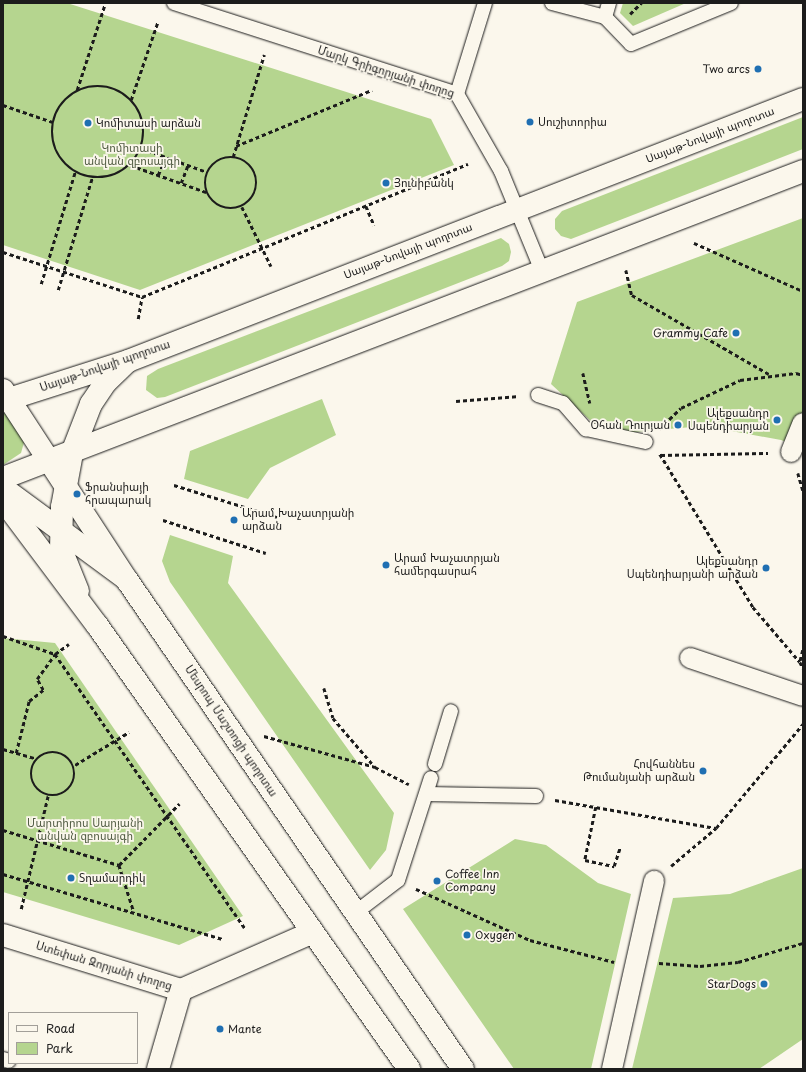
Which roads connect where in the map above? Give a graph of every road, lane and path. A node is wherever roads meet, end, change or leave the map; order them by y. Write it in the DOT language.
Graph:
graph roads {
  1 [pos="174,3"];
  2 [pos="485,3"];
  3 [pos="552,3"];
  4 [pos="641,3"];
  5 [pos="731,3"];
  6 [pos="105,4"];
  7 [pos="607,10"];
  8 [pos="628,17"];
  9 [pos="158,21"];
  10 [pos="264,55"];
  11 [pos="372,90"];
  12 [pos="77,91"];
  13 [pos="457,94"];
  14 [pos="803,99"];
  15 [pos="131,100"];
  16 [pos="3,105"];
  17 [pos="53,122"];
  18 [pos="236,146"];
  19 [pos="141,148"];
  20 [pos="166,157"];
  21 [pos="233,157"];
  22 [pos="468,164"];
  23 [pos="130,165"];
  24 [pos="188,165"];
  25 [pos="803,171"];
  26 [pos="75,172"];
  27 [pos="208,172"];
  28 [pos="158,175"];
  29 [pos="92,178"];
  30 [pos="181,183"];
  31 [pos="207,192"];
  32 [pos="366,206"];
  33 [pos="242,207"];
  34 [pos="516,209"];
  35 [pos="374,225"];
  36 [pos="694,243"];
  37 [pos="262,248"];
  38 [pos="3,252"];
  39 [pos="46,265"];
  40 [pos="271,266"];
  41 [pos="626,270"];
  42 [pos="64,271"];
  43 [pos="542,271"];
  44 [pos="41,284"];
  45 [pos="58,290"];
  46 [pos="803,291"];
  47 [pos="142,297"];
  48 [pos="138,319"];
  49 [pos="128,360"];
  50 [pos="770,375"];
  51 [pos="803,375"];
  52 [pos="508,396"];
  53 [pos="538,396"];
  54 [pos="5,397"];
  55 [pos="456,401"];
  56 [pos="803,423"];
  57 [pos="646,442"];
  58 [pos="72,452"];
  59 [pos="791,452"];
  60 [pos="661,455"];
  61 [pos="50,460"];
  62 [pos="3,478"];
  63 [pos="174,485"];
  64 [pos="65,486"];
  65 [pos="3,488"];
  66 [pos="3,500"];
  67 [pos="277,517"];
  68 [pos="163,520"];
  69 [pos="61,530"];
  70 [pos="266,553"];
  71 [pos="127,580"];
  72 [pos="96,625"];
  73 [pos="3,636"];
  74 [pos="69,644"];
  75 [pos="803,650"];
  76 [pos="55,654"];
  77 [pos="690,658"];
  78 [pos="800,662"];
  79 [pos="803,668"];
  80 [pos="324,688"];
  81 [pos="803,696"];
  82 [pos="451,711"];
  83 [pos="803,724"];
  84 [pos="129,732"];
  85 [pos="260,734"];
  86 [pos="117,741"];
  87 [pos="3,749"];
  88 [pos="16,753"];
  89 [pos="37,759"];
  90 [pos="435,764"];
  91 [pos="74,765"];
  92 [pos="375,767"];
  93 [pos="431,778"];
  94 [pos="427,794"];
  95 [pos="48,796"];
  96 [pos="536,796"];
  97 [pos="179,804"];
  98 [pos="596,807"];
  99 [pos="167,813"];
  100 [pos="716,828"];
  101 [pos="3,830"];
  102 [pos="38,840"];
  103 [pos="620,847"];
  104 [pos="119,865"];
  105 [pos="3,874"];
  106 [pos="398,880"];
  107 [pos="654,881"];
  108 [pos="27,882"];
  109 [pos="21,909"];
  110 [pos="134,913"];
  111 [pos="355,913"];
  112 [pos="246,928"];
  113 [pos="313,932"];
  114 [pos="3,935"];
  115 [pos="223,939"];
  116 [pos="803,943"];
  117 [pos="634,968"];
  118 [pos="181,990"];
  119 [pos="158,1069"];
  120 [pos="409,1069"];
  121 [pos="463,1069"];
  122 [pos="612,1069"];
  1 -- 13 [label="lane, Մարկ Գրիգորյանի փողոց"];
  2 -- 13 [label="lane"];
  3 -- 7 [label="lane"];
  4 -- 8 [label="path"];
  5 -- 7 [label="lane"];
  6 -- 12 [label="path"];
  9 -- 15 [label="path"];
  10 -- 18 [label="path"];
  11 -- 18 [label="path"];
  12 -- 15 [label="path"];
  12 -- 17 [label="path"];
  13 -- 34 [label="lane, Մարկ Գրիգորյանի փողոց"];
  14 -- 34 [label="main road, Սայաթ-Նովայի պողոտա"];
  15 -- 19 [label="path"];
  16 -- 17 [label="path"];
  17 -- 26 [label="path"];
  18 -- 21 [label="path"];
  19 -- 20 [label="path"];
  19 -- 23 [label="path"];
  20 -- 24 [label="path"];
  20 -- 28 [label="path"];
  21 -- 27 [label="path"];
  21 -- 33 [label="path"];
  22 -- 32 [label="path"];
  23 -- 28 [label="path"];
  23 -- 29 [label="path"];
  24 -- 27 [label="path"];
  24 -- 30 [label="path"];
  25 -- 43 [label="main road"];
  26 -- 29 [label="path"];
  26 -- 39 [label="path"];
  27 -- 31 [label="path"];
  28 -- 30 [label="path"];
  29 -- 42 [label="path"];
  30 -- 31 [label="path"];
  31 -- 33 [label="path"];
  32 -- 35 [label="path"];
  32 -- 37 [label="path"];
  33 -- 37 [label="path"];
  34 -- 43 [label="lane, Մարկ Գրիգորյանի փողոց"];
  34 -- 49 [label="main road, Սայաթ-Նովայի պողոտա"];
  36 -- 46 [label="path"];
  37 -- 40 [label="path"];
  37 -- 47 [label="path"];
  38 -- 39 [label="path"];
  39 -- 42 [label="path"];
  39 -- 44 [label="path"];
  41 -- 50 [label="path"];
  42 -- 45 [label="path"];
  42 -- 47 [label="path"];
  43 -- 58 [label="main road"];
  47 -- 48 [label="path"];
  49 -- 54 [label="main road, Սայաթ-Նովայի պողոտա"];
  49 -- 58 [label="main road"];
  50 -- 51 [label="path"];
  50 -- 57 [label="path"];
  52 -- 55 [label="path"];
  53 -- 57 [label="lane"];
  54 -- 61 [label="main road, Մեսրոպ Մաշտոցի պողոտա"];
  56 -- 59 [label="street"];
  57 -- 60 [label="path"];
  58 -- 61 [label="main road"];
  58 -- 64 [label="main road"];
  59 -- 60 [label="path"];
  60 -- 78 [label="path"];
  61 -- 62 [label="main road"];
  61 -- 64 [label="main road, Մեսրոպ Մաշտոցի պողոտա"];
  63 -- 67 [label="path"];
  64 -- 69 [label="main road"];
  64 -- 71 [label="main road, Մեսրոպ Մաշտոցի պողոտա"];
  65 -- 69 [label="main road"];
  66 -- 72 [label="main road"];
  68 -- 70 [label="path"];
  69 -- 71 [label="main road"];
  69 -- 72 [label="main road"];
  71 -- 111 [label="main road, Մեսրոպ Մաշտոցի պողոտա"];
  72 -- 113 [label="main road"];
  73 -- 76 [label="path"];
  74 -- 76 [label="path"];
  75 -- 78 [label="path"];
  76 -- 86 [label="path"];
  76 -- 88 [label="path"];
  77 -- 81 [label="street"];
  78 -- 79 [label="path"];
  80 -- 92 [label="path"];
  82 -- 90 [label="lane"];
  83 -- 100 [label="path"];
  84 -- 86 [label="path"];
  85 -- 92 [label="path"];
  86 -- 91 [label="path"];
  86 -- 99 [label="path"];
  87 -- 88 [label="path"];
  88 -- 89 [label="path"];
  89 -- 91 [label="path"];
  89 -- 95 [label="path"];
  91 -- 95 [label="path"];
  92 -- 94 [label="path"];
  93 -- 94 [label="lane"];
  94 -- 96 [label="lane"];
  94 -- 106 [label="lane"];
  95 -- 102 [label="path"];
  96 -- 98 [label="path"];
  97 -- 99 [label="path"];
  98 -- 100 [label="path"];
  98 -- 103 [label="path"];
  99 -- 104 [label="path"];
  99 -- 112 [label="path"];
  100 -- 107 [label="path"];
  101 -- 102 [label="path"];
  102 -- 104 [label="path"];
  102 -- 108 [label="path"];
  104 -- 110 [label="path"];
  105 -- 108 [label="path"];
  106 -- 111 [label="lane"];
  106 -- 117 [label="path"];
  107 -- 117 [label="street"];
  108 -- 109 [label="path"];
  108 -- 110 [label="path"];
  110 -- 115 [label="path"];
  111 -- 121 [label="main road, Մեսրոպ Մաշտոցի պողոտա"];
  113 -- 118 [label="main road, Ստեփան Զորյանի փողոց"];
  113 -- 120 [label="main road"];
  114 -- 118 [label="main road, Ստեփան Զորյանի փողոց"];
  116 -- 117 [label="path"];
  117 -- 122 [label="street"];
  118 -- 119 [label="main road"];
}
